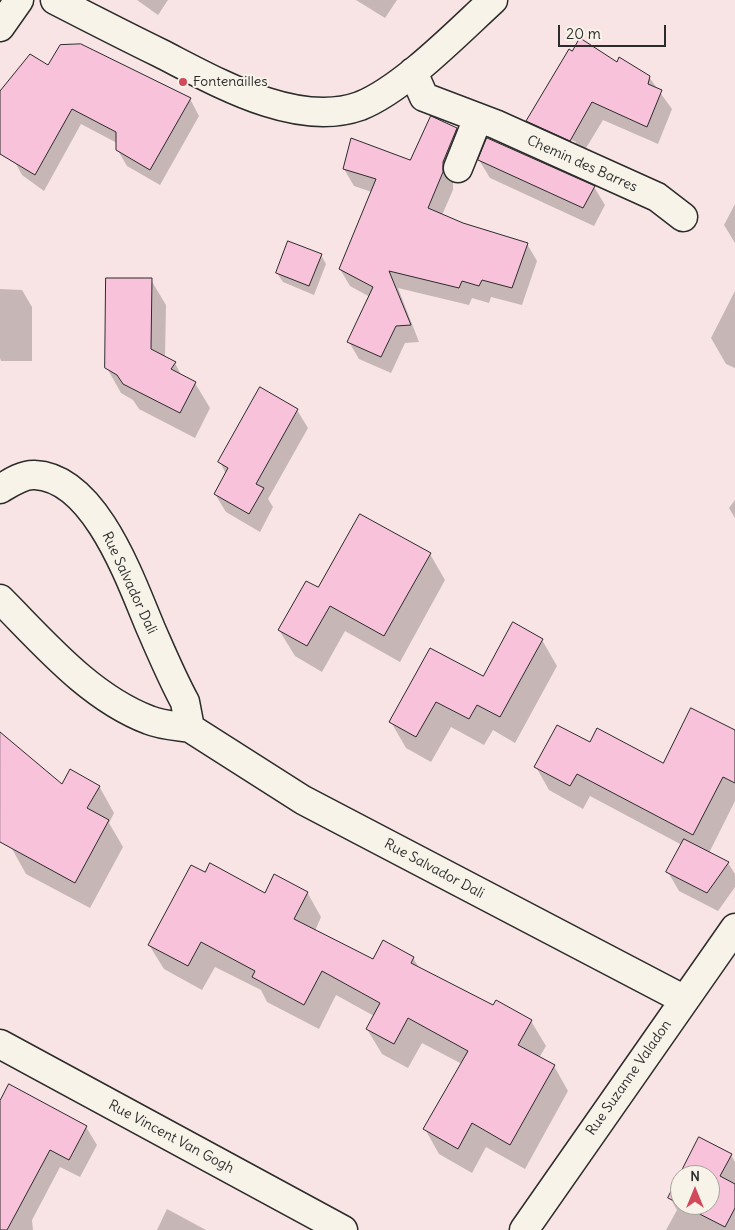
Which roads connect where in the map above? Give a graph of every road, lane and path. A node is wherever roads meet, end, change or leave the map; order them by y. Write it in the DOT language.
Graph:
graph roads {
  1 [pos="19,0"];
  2 [pos="55,0"];
  3 [pos="493,0"];
  4 [pos="0,27"];
  5 [pos="413,72"];
  6 [pos="478,118"];
  7 [pos="458,168"];
  8 [pos="682,217"];
  9 [pos="0,489"];
  10 [pos="0,599"];
  11 [pos="190,728"];
  12 [pos="735,928"];
  13 [pos="683,999"];
  14 [pos="0,1044"];
  15 [pos="343,1230"];
  16 [pos="524,1230"];
  1 -- 4 [label="street"];
  2 -- 5 [label="street"];
  3 -- 5 [label="street"];
  5 -- 6 [label="street, Chemin des Barres"];
  6 -- 7 [label="street"];
  6 -- 8 [label="street, Chemin des Barres"];
  9 -- 11 [label="street, Rue Salvador Dali"];
  10 -- 11 [label="street, Rue Salvador Dali"];
  11 -- 13 [label="street, Rue Salvador Dali"];
  12 -- 13 [label="street, Rue Suzanne Valadon"];
  13 -- 16 [label="street, Rue Suzanne Valadon"];
  14 -- 15 [label="street, Rue Vincent Van Gogh"];
}
